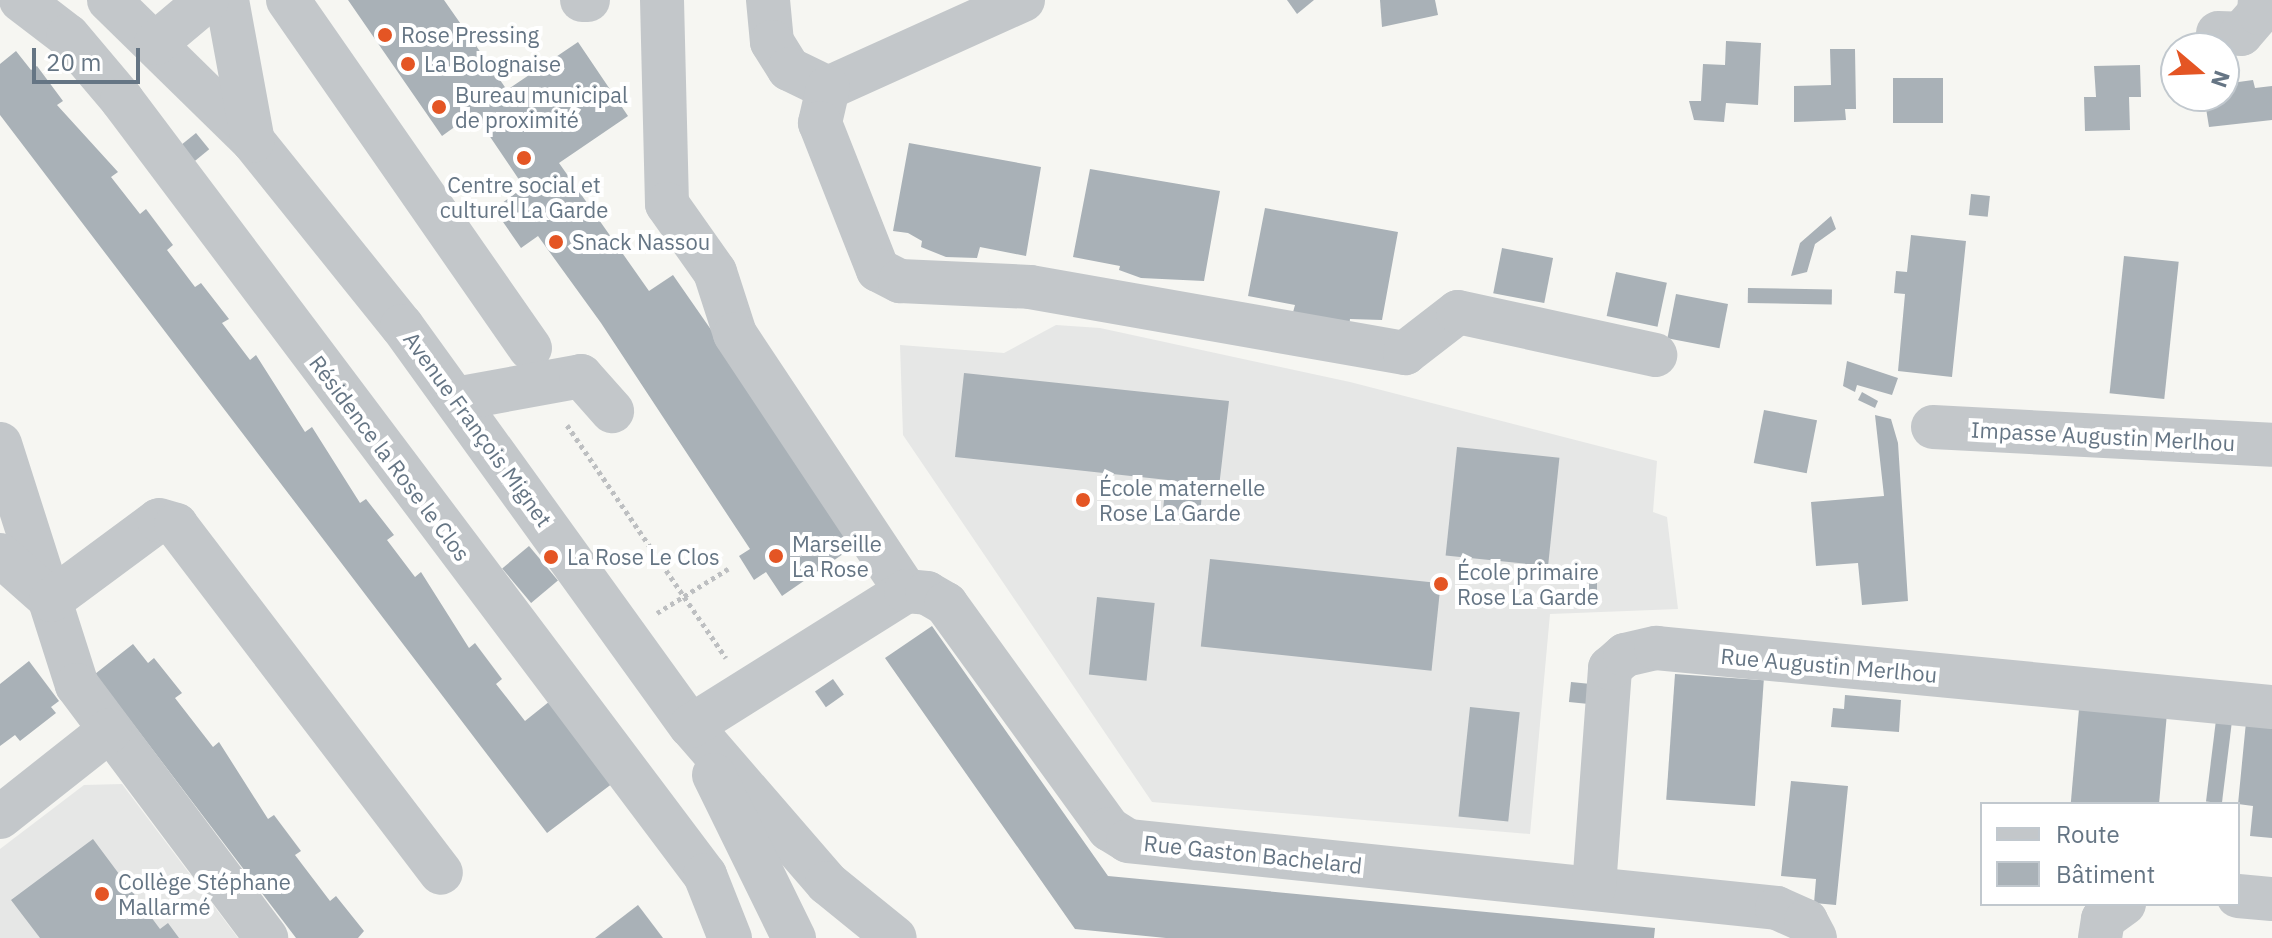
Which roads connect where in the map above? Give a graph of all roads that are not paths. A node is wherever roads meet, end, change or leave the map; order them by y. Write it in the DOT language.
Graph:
graph roads {
  1 [pos="21,0"];
  2 [pos="109,0"];
  3 [pos="207,0"];
  4 [pos="227,0"];
  5 [pos="288,0"];
  6 [pos="582,0"];
  7 [pos="588,0"];
  8 [pos="630,0"];
  9 [pos="662,0"];
  10 [pos="768,0"];
  11 [pos="1023,0"];
  12 [pos="2260,0"];
  13 [pos="2240,34"];
  14 [pos="156,43"];
  15 [pos="663,61"];
  16 [pos="828,88"];
  17 [pos="253,141"];
  18 [pos="1655,355"];
  19 [pos="535,366"];
  20 [pos="456,399"];
  21 [pos="612,411"];
  22 [pos="1933,427"];
  23 [pos="0,444"];
  24 [pos="2272,445"];
  25 [pos="0,555"];
  26 [pos="906,591"];
  27 [pos="51,600"];
  28 [pos="2272,707"];
  29 [pos="691,726"];
  30 [pos="110,730"];
  31 [pos="0,817"];
  32 [pos="441,873"];
  33 [pos="1594,887"];
  34 [pos="2240,896"];
  35 [pos="2272,899"];
  36 [pos="266,938"];
  37 [pos="730,938"];
  38 [pos="794,938"];
  39 [pos="895,938"];
  40 [pos="1815,938"];
  1 -- 37 [label="street, Résidence la Rose le Clos"];
  2 -- 14 [label="street, Avenue François Mignet"];
  3 -- 14 [label="street"];
  4 -- 17 [label="street, Avenue François Mignet"];
  5 -- 19 [label="street"];
  6 -- 7 [label="street"];
  8 -- 15 [label="street"];
  9 -- 15 [label="street"];
  10 -- 16 [label="street"];
  11 -- 16 [label="street"];
  12 -- 13 [label="street"];
  14 -- 17 [label="street, Avenue François Mignet"];
  15 -- 26 [label="street"];
  16 -- 18 [label="street"];
  17 -- 20 [label="street, Avenue François Mignet"];
  19 -- 20 [label="street"];
  19 -- 21 [label="street"];
  20 -- 29 [label="street, Avenue François Mignet"];
  22 -- 24 [label="street, Impasse Augustin Merlhou"];
  23 -- 27 [label="street"];
  25 -- 27 [label="street"];
  26 -- 29 [label="street"];
  26 -- 33 [label="street, Rue Gaston Bachelard"];
  27 -- 30 [label="street"];
  27 -- 32 [label="street"];
  28 -- 33 [label="street, Rue Augustin Merlhou"];
  29 -- 38 [label="street, Avenue François Mignet"];
  29 -- 39 [label="street, Avenue François Mignet"];
  30 -- 31 [label="street"];
  30 -- 36 [label="street"];
  33 -- 40 [label="street, Rue Gaston Bachelard"];
  34 -- 35 [label="street"];
}
